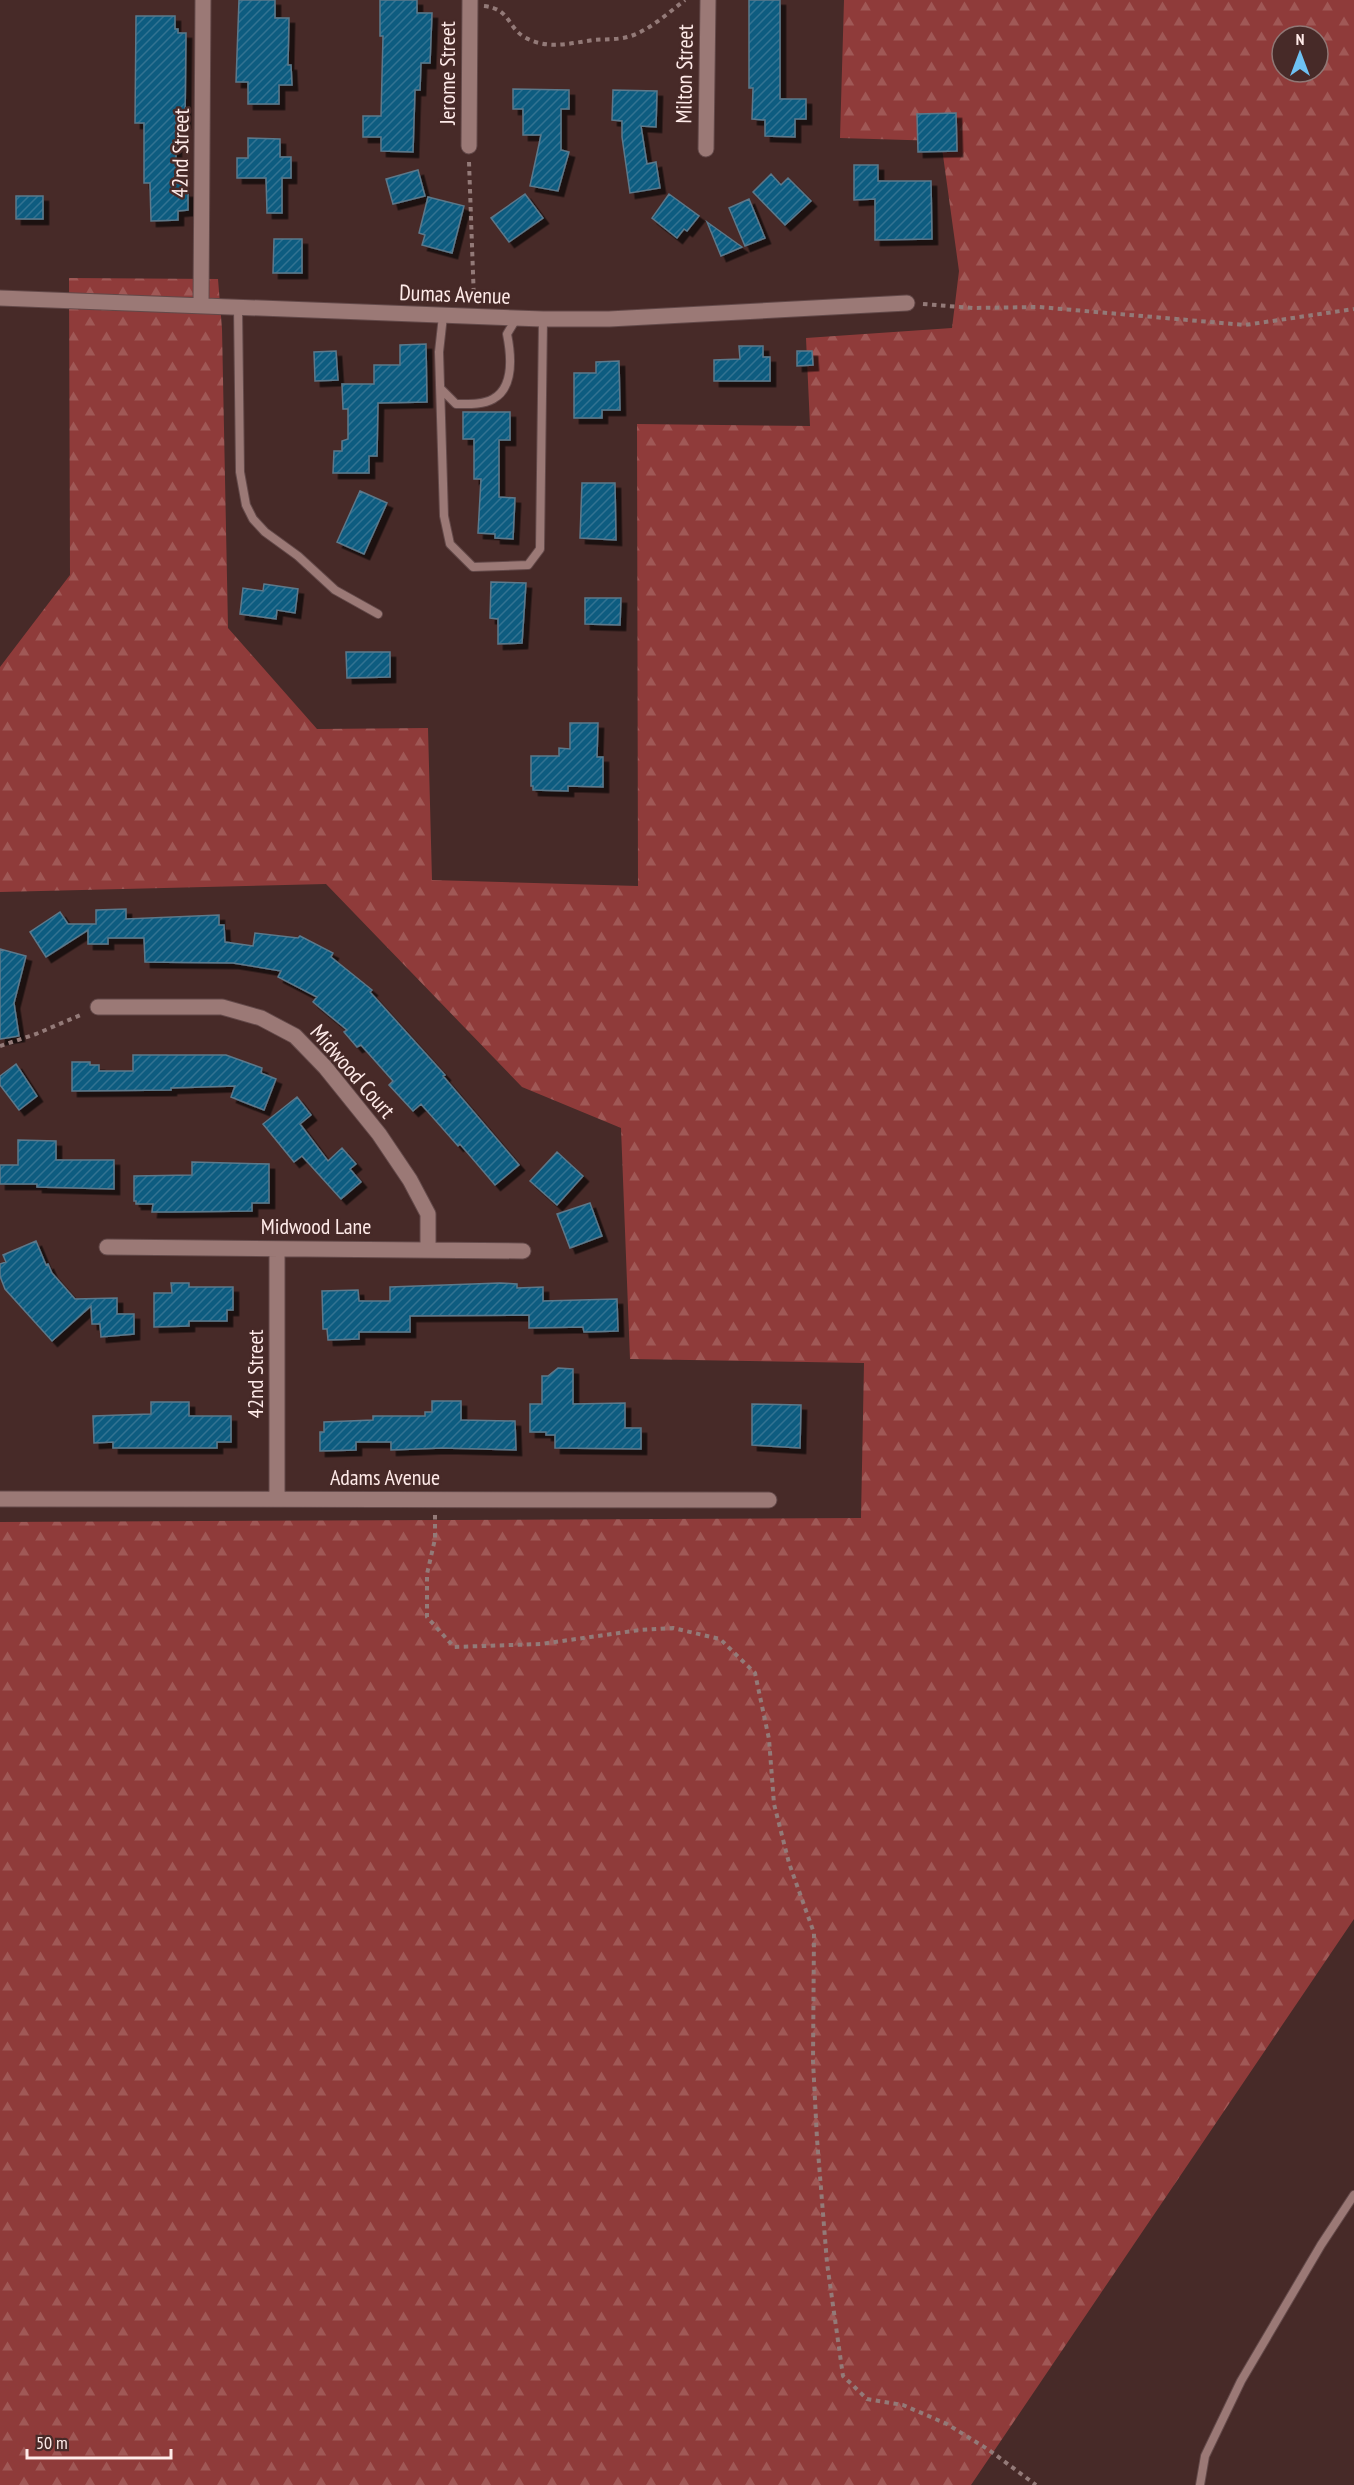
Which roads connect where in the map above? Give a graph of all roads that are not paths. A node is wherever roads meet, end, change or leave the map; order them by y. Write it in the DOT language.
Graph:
graph roads {
  1 [pos="204,0"];
  2 [pos="708,0"];
  3 [pos="470,2"];
  4 [pos="469,146"];
  5 [pos="706,149"];
  6 [pos="0,298"];
  7 [pos="907,303"];
  8 [pos="201,306"];
  9 [pos="238,307"];
  10 [pos="443,316"];
  11 [pos="516,319"];
  12 [pos="543,320"];
  13 [pos="441,390"];
  14 [pos="378,614"];
  15 [pos="98,1007"];
  16 [pos="107,1247"];
  17 [pos="277,1248"];
  18 [pos="428,1250"];
  19 [pos="523,1251"];
  20 [pos="0,1499"];
  21 [pos="277,1499"];
  22 [pos="769,1500"];
  23 [pos="1354,2194"];
  24 [pos="1200,2485"];
  1 -- 8 [label="street, 42nd Street"];
  2 -- 5 [label="street, Milton Street"];
  3 -- 4 [label="street, Jerome Street"];
  6 -- 8 [label="street, Dumas Avenue"];
  7 -- 12 [label="street, Dumas Avenue"];
  8 -- 9 [label="street, Dumas Avenue"];
  9 -- 10 [label="street, Dumas Avenue"];
  9 -- 14 [label="lane"];
  10 -- 11 [label="street, Dumas Avenue"];
  10 -- 13 [label="lane"];
  11 -- 12 [label="street, Dumas Avenue"];
  11 -- 13 [label="lane"];
  12 -- 13 [label="lane"];
  15 -- 18 [label="street, Midwood Court"];
  16 -- 17 [label="street, Midwood Lane"];
  17 -- 18 [label="street, Midwood Lane"];
  17 -- 21 [label="street, 42nd Street"];
  18 -- 19 [label="street, Midwood Lane"];
  20 -- 21 [label="street, Adams Avenue"];
  21 -- 22 [label="street, Adams Avenue"];
  23 -- 24 [label="lane"];
}
